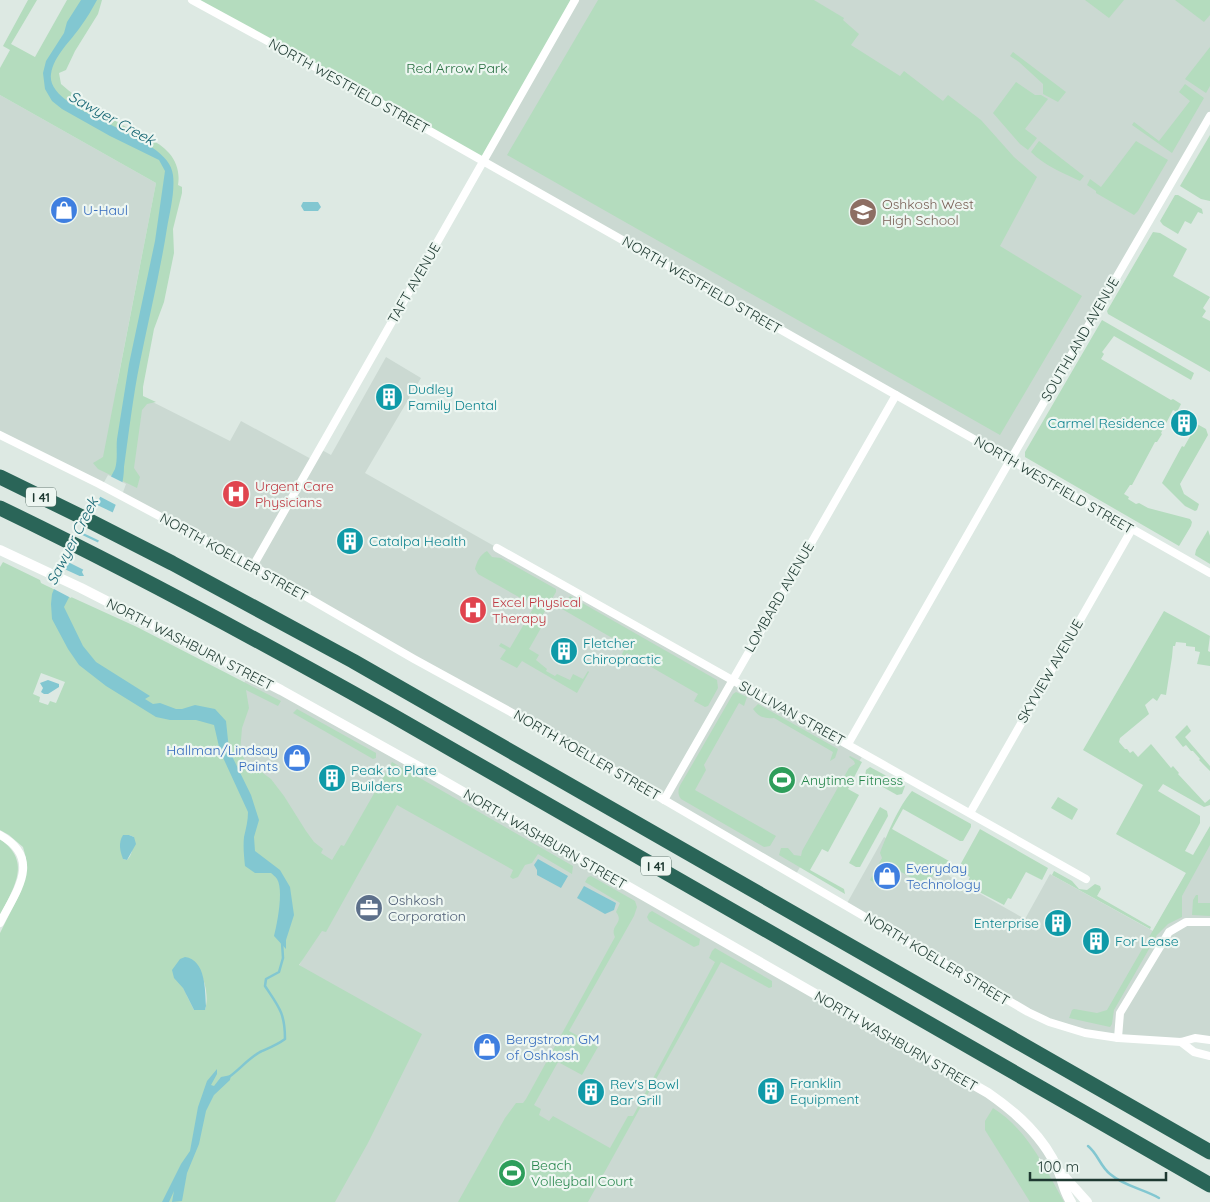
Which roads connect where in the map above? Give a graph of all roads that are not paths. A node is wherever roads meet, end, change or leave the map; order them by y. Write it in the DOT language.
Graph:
graph roads {
  1 [pos="192,0"];
  2 [pos="575,0"];
  3 [pos="1210,116"];
  4 [pos="483,161"];
  5 [pos="896,395"];
  6 [pos="0,435"];
  7 [pos="1010,460"];
  8 [pos="0,477"];
  9 [pos="0,508"];
  10 [pos="1132,529"];
  11 [pos="497,548"];
  12 [pos="0,551"];
  13 [pos="252,566"];
  14 [pos="1210,573"];
  15 [pos="731,680"];
  16 [pos="848,744"];
  17 [pos="664,800"];
  18 [pos="970,813"];
  19 [pos="0,835"];
  20 [pos="1086,879"];
  21 [pos="1210,922"];
  22 [pos="0,923"];
  23 [pos="1118,1038"];
  24 [pos="1210,1040"];
  25 [pos="1182,1042"];
  26 [pos="1210,1056"];
  27 [pos="1210,1152"];
  28 [pos="1058,1170"];
  29 [pos="1210,1185"];
  30 [pos="1071,1202"];
  31 [pos="1087,1202"];
  1 -- 4 [label="street, NORTH WESTFIELD STREET"];
  2 -- 4 [label="street, TAFT AVENUE"];
  3 -- 7 [label="street, SOUTHLAND AVENUE"];
  4 -- 5 [label="street, NORTH WESTFIELD STREET"];
  4 -- 13 [label="street, TAFT AVENUE"];
  5 -- 7 [label="street, NORTH WESTFIELD STREET"];
  5 -- 15 [label="street, LOMBARD AVENUE"];
  6 -- 13 [label="street, NORTH KOELLER STREET"];
  7 -- 10 [label="street, NORTH WESTFIELD STREET"];
  7 -- 16 [label="street, SOUTHLAND AVENUE"];
  8 -- 27 [label="highway, I 41"];
  9 -- 29 [label="highway, I 41"];
  10 -- 14 [label="street, NORTH WESTFIELD STREET"];
  10 -- 18 [label="street, SKYVIEW AVENUE"];
  11 -- 15 [label="street, SULLIVAN STREET"];
  12 -- 28 [label="street, NORTH WASHBURN STREET"];
  13 -- 17 [label="street, NORTH KOELLER STREET"];
  15 -- 16 [label="street, SULLIVAN STREET"];
  15 -- 17 [label="street, LOMBARD AVENUE"];
  16 -- 18 [label="street, SULLIVAN STREET"];
  17 -- 23 [label="street, NORTH KOELLER STREET"];
  18 -- 20 [label="street, SULLIVAN STREET"];
  19 -- 22 [label="street"];
  21 -- 23 [label="street"];
  23 -- 25 [label="street, NORTH KOELLER STREET"];
  24 -- 25 [label="street, NORTH KOELLER STREET"];
  25 -- 26 [label="street, NORTH KOELLER STREET"];
  28 -- 30 [label="street, NORTH WASHBURN STREET"];
  28 -- 31 [label="street, NORTH WASHBURN STREET"];
}
